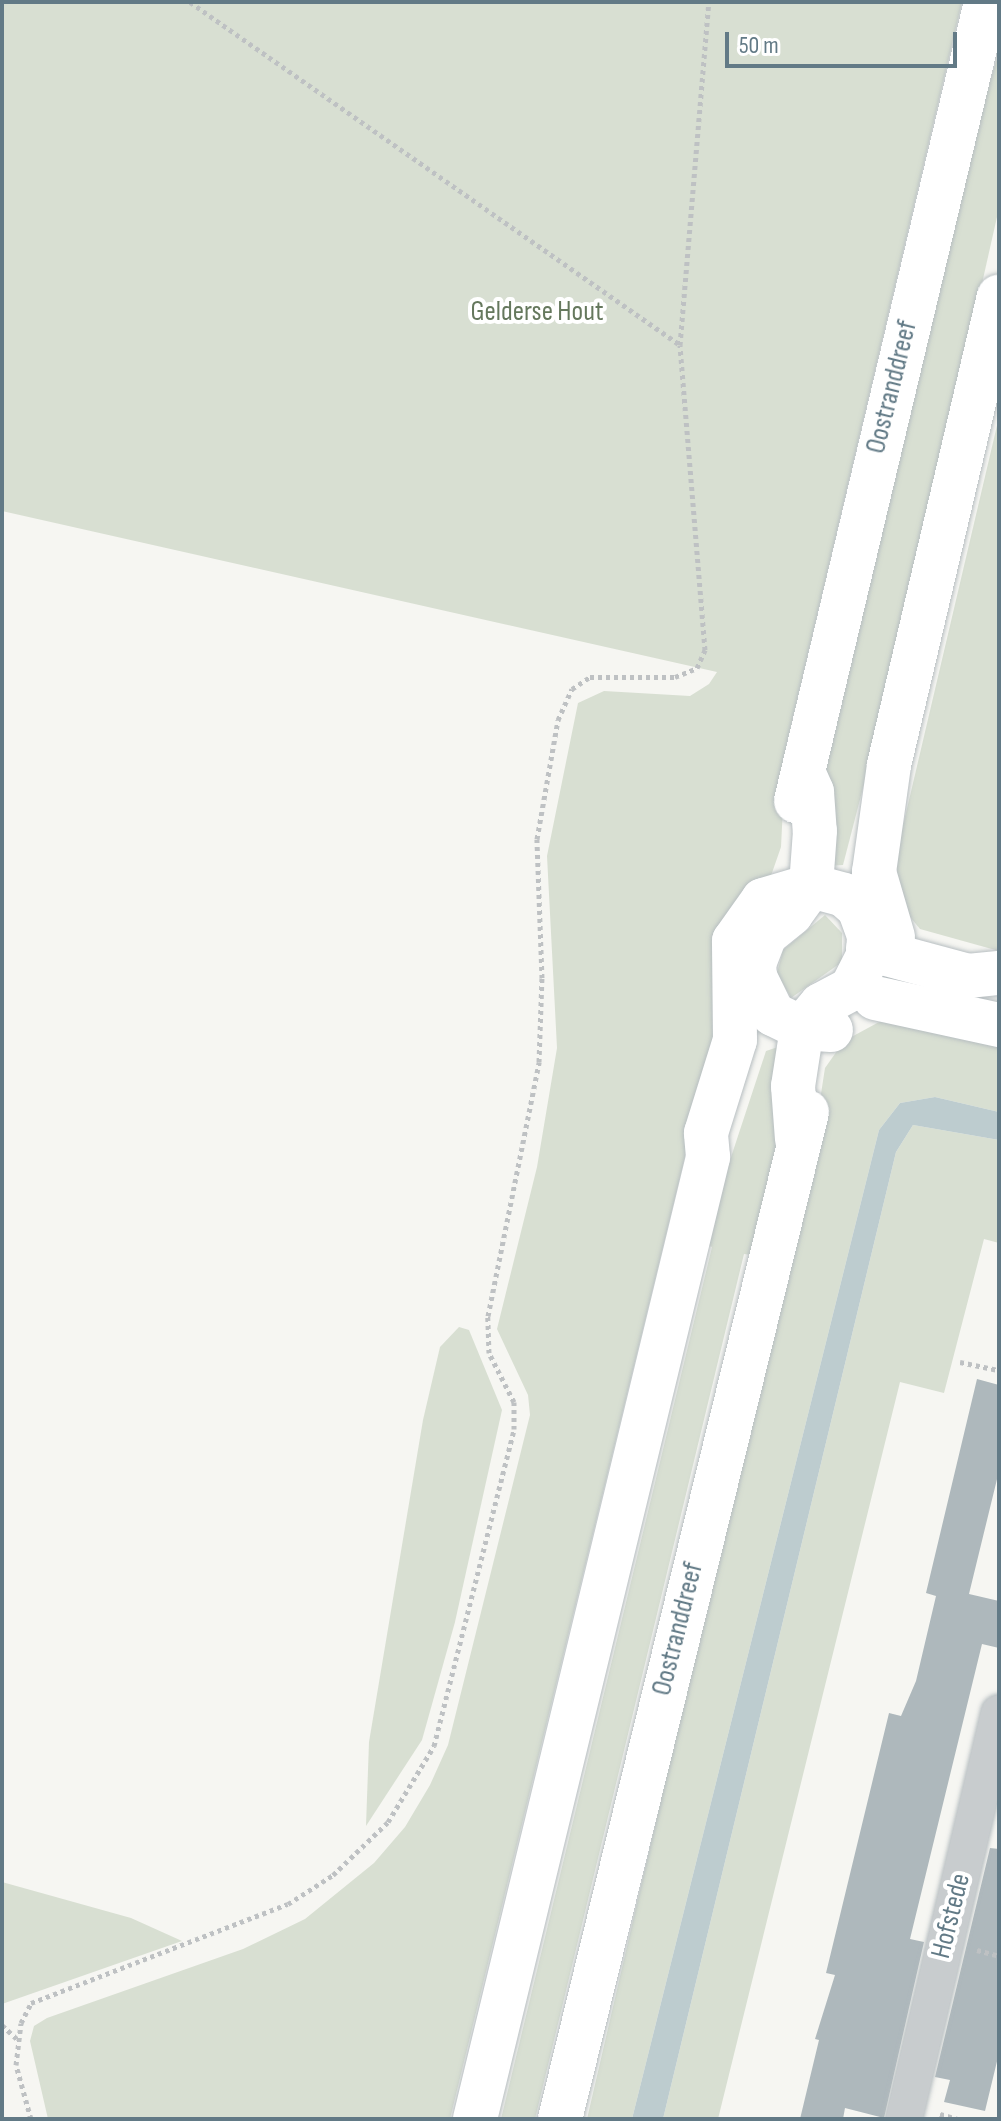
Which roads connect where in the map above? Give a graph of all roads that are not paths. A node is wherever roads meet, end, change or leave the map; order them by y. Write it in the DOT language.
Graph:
graph roads {
  1 [pos="986,2"];
  2 [pos="999,297"];
  3 [pos="832,890"];
  4 [pos="884,947"];
  5 [pos="999,973"];
  6 [pos="875,998"];
  7 [pos="783,1019"];
  8 [pos="999,1025"];
  9 [pos="999,1713"];
  10 [pos="475,2119"];
  11 [pos="560,2119"];
  12 [pos="904,2119"];
  1 -- 3 [label="main road, Oostranddreef"];
  2 -- 3 [label="main road"];
  3 -- 4 [label="main road"];
  3 -- 7 [label="main road"];
  4 -- 5 [label="main road"];
  4 -- 6 [label="main road"];
  4 -- 7 [label="main road"];
  6 -- 7 [label="main road"];
  6 -- 8 [label="main road"];
  7 -- 10 [label="main road"];
  7 -- 11 [label="main road, Oostranddreef"];
  9 -- 12 [label="street, Hofstede"];
}
